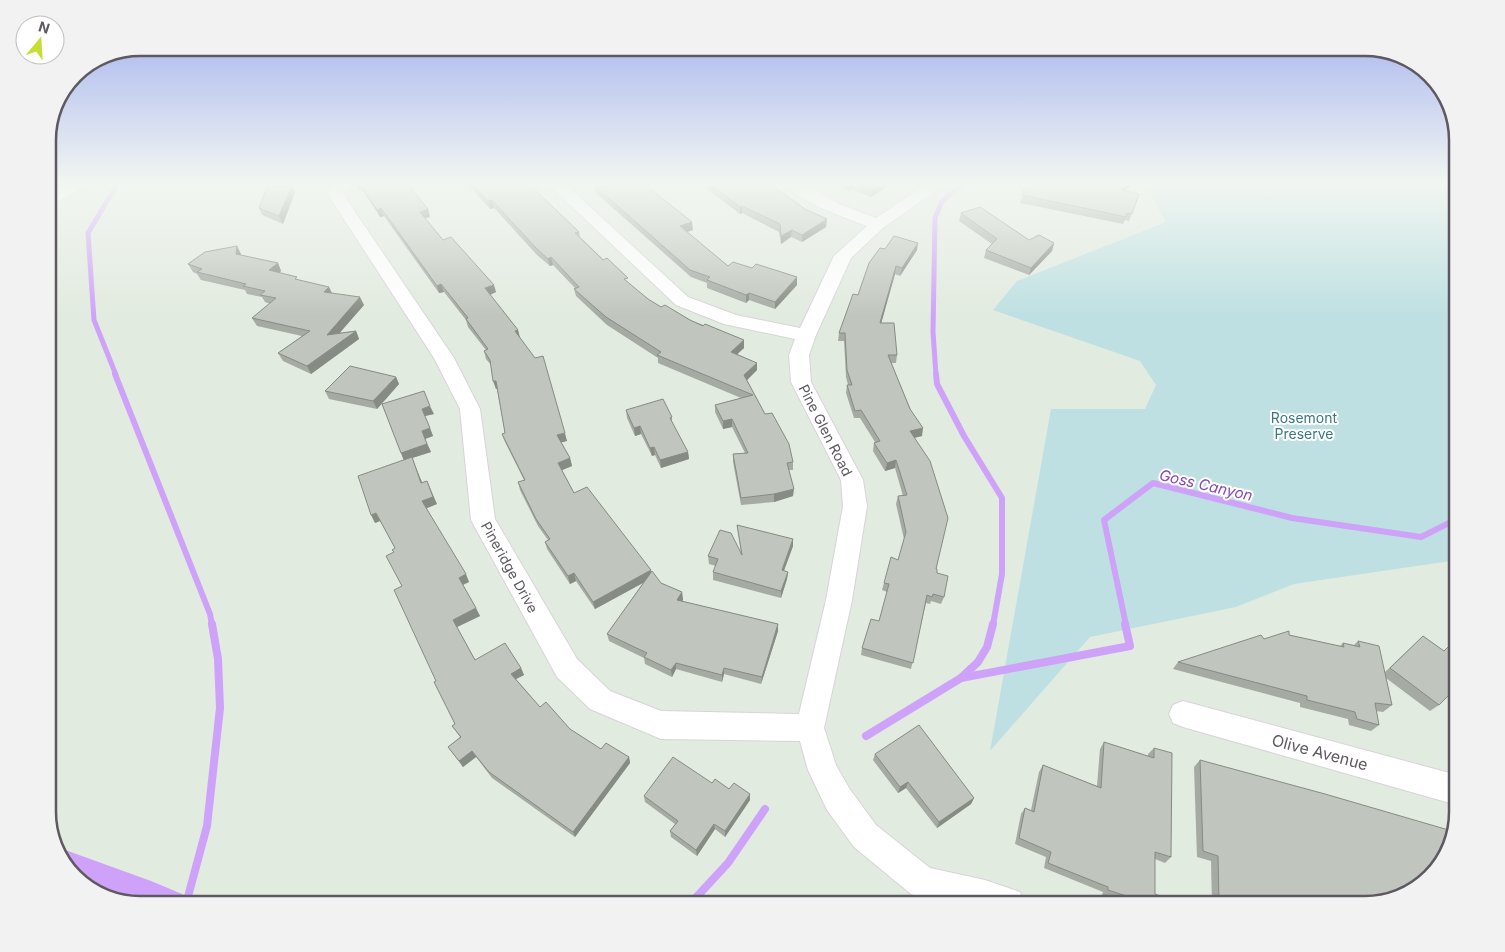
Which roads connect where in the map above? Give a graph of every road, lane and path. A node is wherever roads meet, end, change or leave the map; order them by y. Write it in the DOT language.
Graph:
graph roads {
  1 [pos="358,227"];
  2 [pos="603,227"];
  3 [pos="874,227"];
  4 [pos="806,335"];
  5 [pos="1183,714"];
  6 [pos="810,728"];
  7 [pos="1449,788"];
  8 [pos="970,896"];
  1 -- 6 [label="street, Pineridge Drive"];
  2 -- 4 [label="street"];
  3 -- 4 [label="street, Pine Glen Road"];
  4 -- 6 [label="street, Pine Glen Road"];
  5 -- 7 [label="street, Olive Avenue"];
  6 -- 8 [label="street"];
}
